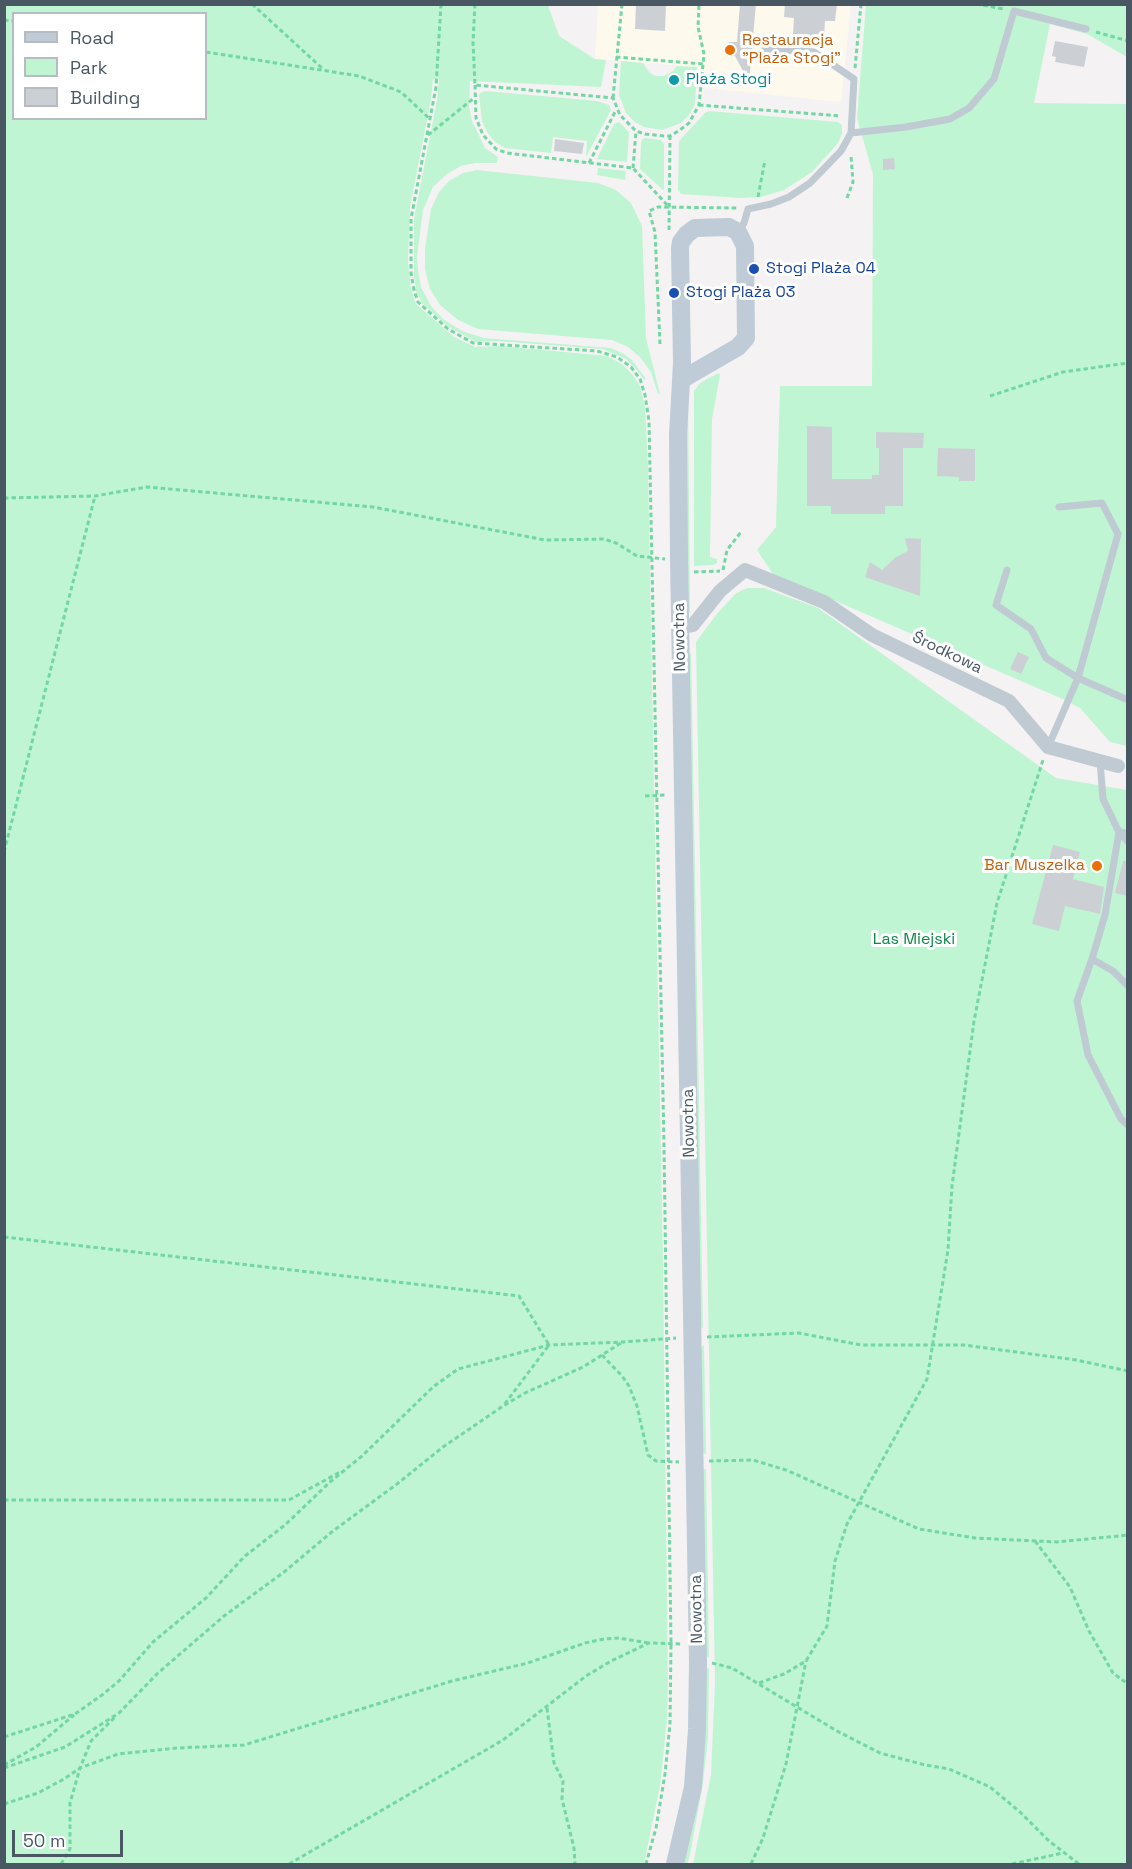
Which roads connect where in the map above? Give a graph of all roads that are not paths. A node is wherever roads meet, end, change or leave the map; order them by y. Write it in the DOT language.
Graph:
graph roads {
  1 [pos="1086,28"];
  2 [pos="765,49"];
  3 [pos="849,136"];
  4 [pos="738,232"];
  5 [pos="681,380"];
  6 [pos="1059,507"];
  7 [pos="1007,570"];
  8 [pos="680,627"];
  9 [pos="1078,678"];
  10 [pos="1128,700"];
  11 [pos="1048,747"];
  12 [pos="1100,761"];
  13 [pos="1123,766"];
  14 [pos="1119,832"];
  15 [pos="1128,833"];
  16 [pos="1128,842"];
  17 [pos="1092,959"];
  18 [pos="1128,986"];
  19 [pos="1128,1125"];
  20 [pos="675,1864"];
  1 -- 3 [label="lane"];
  2 -- 3 [label="lane"];
  3 -- 4 [label="lane"];
  4 -- 5 [label="street"];
  4 -- 5 [label="street, Nowotna"];
  5 -- 8 [label="street, Nowotna"];
  6 -- 9 [label="lane"];
  7 -- 9 [label="lane"];
  8 -- 11 [label="street, Środkowa"];
  8 -- 20 [label="street, Nowotna"];
  9 -- 10 [label="lane"];
  9 -- 11 [label="lane"];
  11 -- 12 [label="street"];
  12 -- 13 [label="street"];
  12 -- 14 [label="lane"];
  14 -- 15 [label="lane"];
  14 -- 16 [label="lane"];
  14 -- 17 [label="lane"];
  17 -- 18 [label="lane"];
  17 -- 19 [label="lane"];
}
